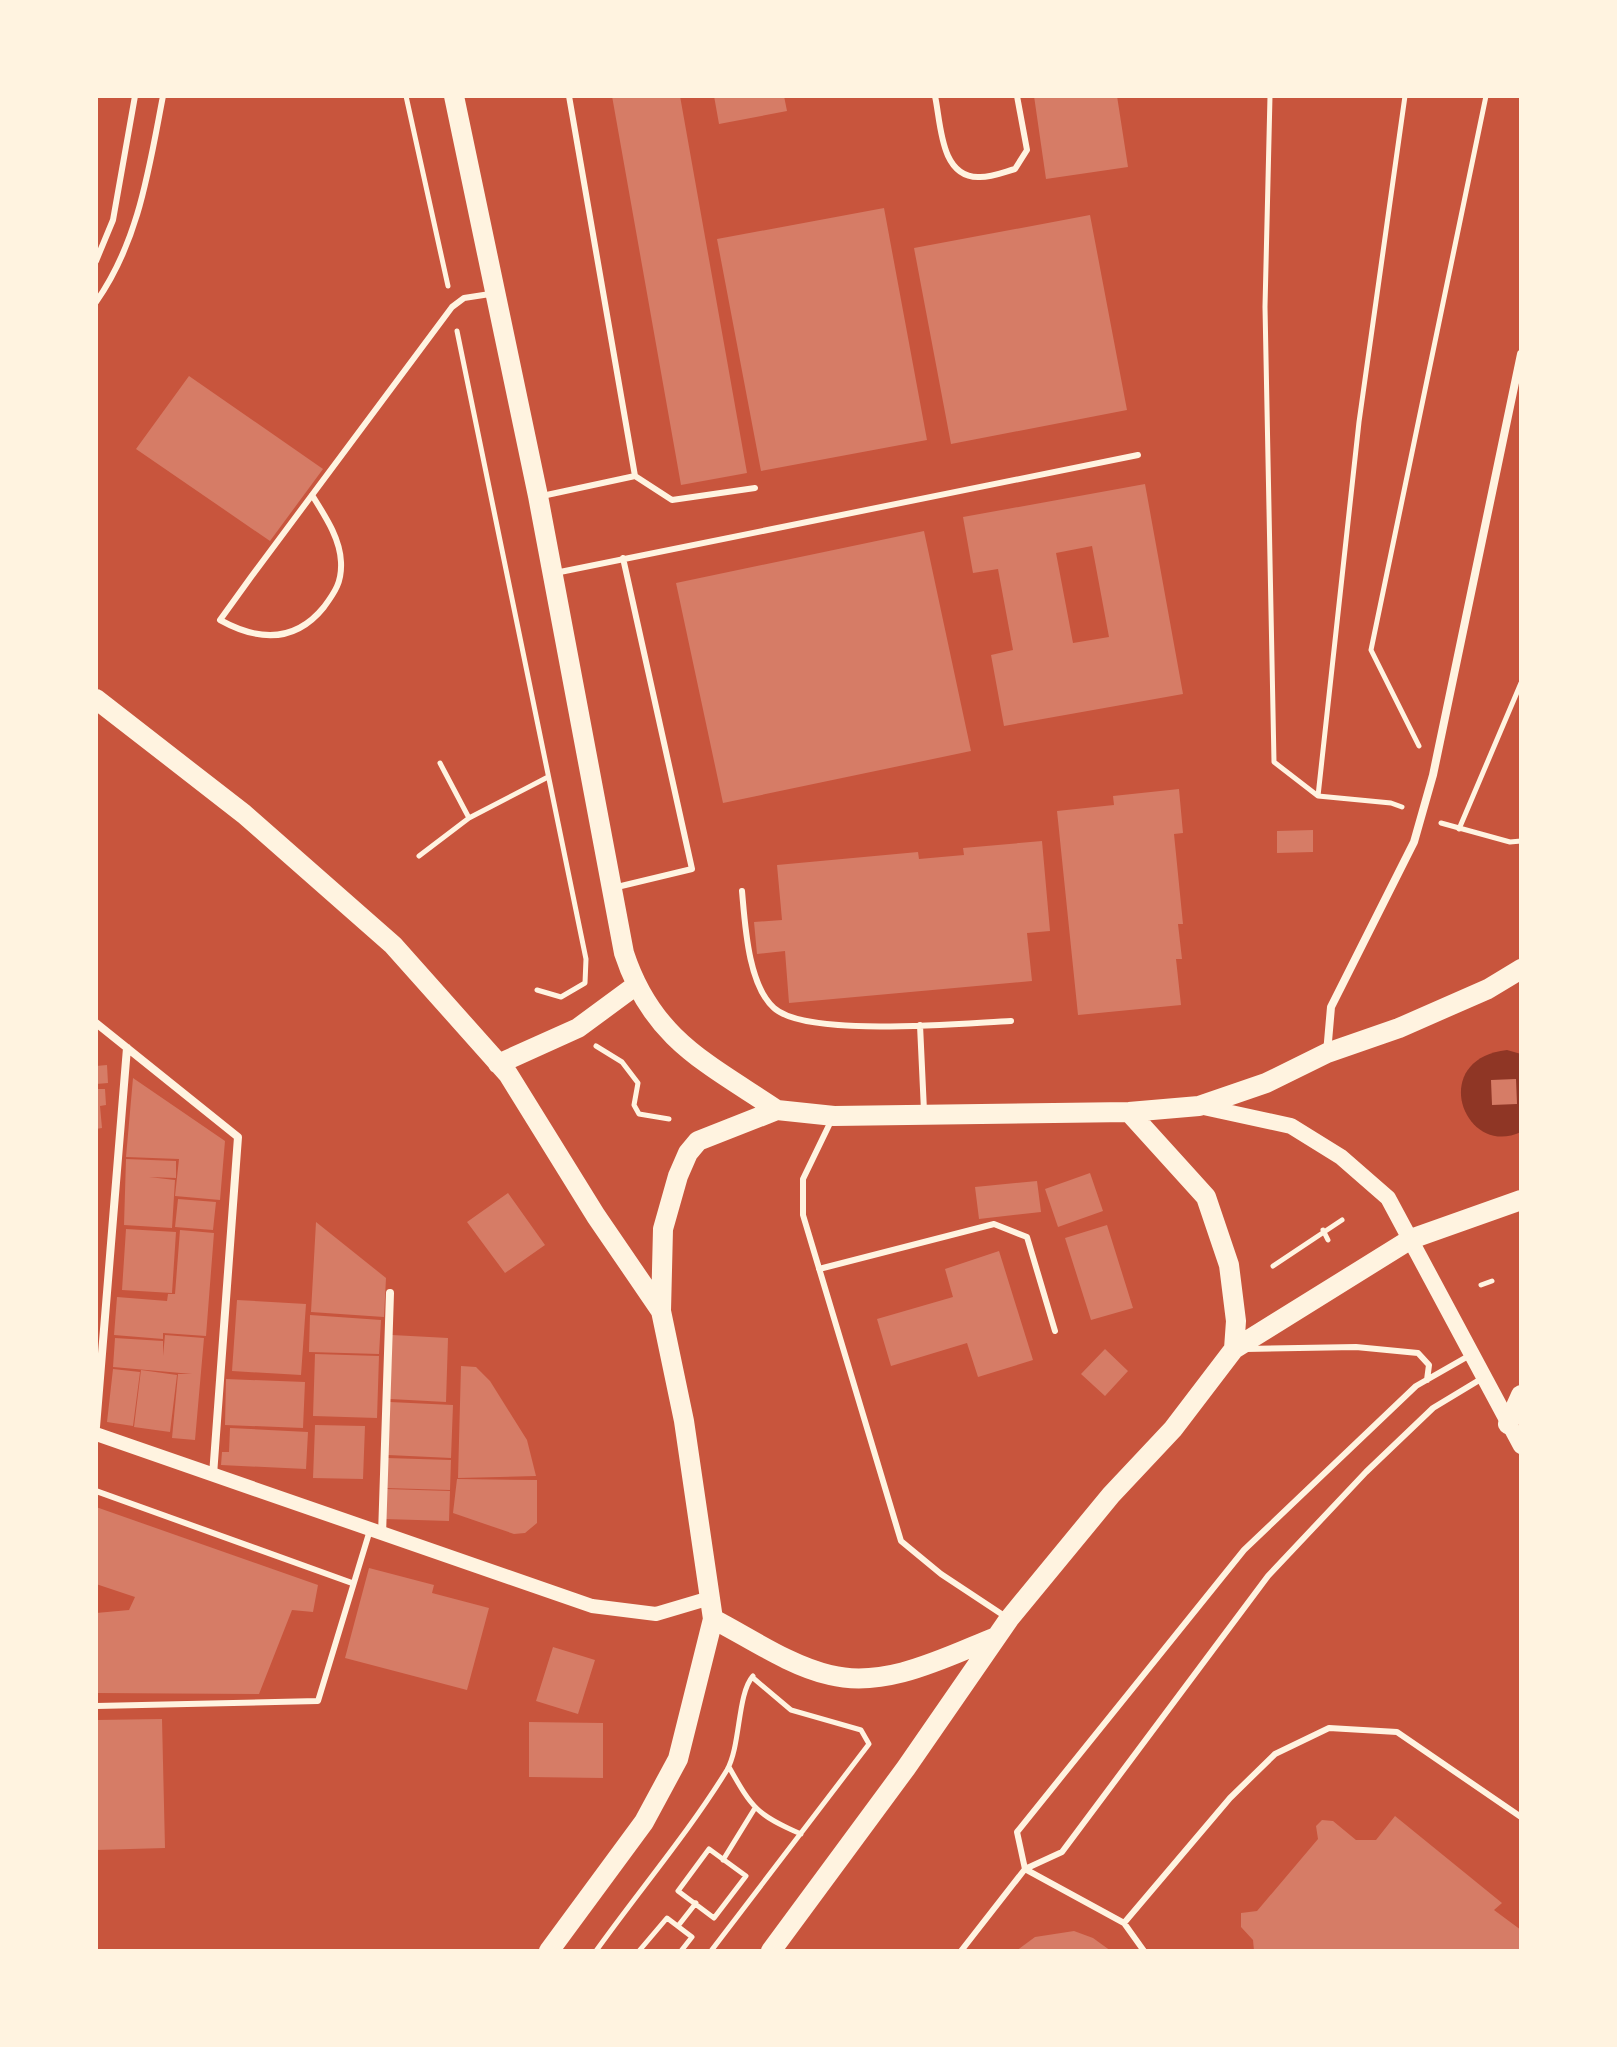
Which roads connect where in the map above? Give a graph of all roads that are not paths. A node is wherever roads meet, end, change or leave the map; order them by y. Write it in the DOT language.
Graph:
graph roads {
  1 [pos="135,96"];
  2 [pos="163,96"];
  3 [pos="454,96"];
  4 [pos="569,96"];
  5 [pos="935,96"];
  6 [pos="1017,96"];
  7 [pos="96,261"];
  8 [pos="495,293"];
  9 [pos="96,302"];
  10 [pos="1521,354"];
  11 [pos="1138,455"];
  12 [pos="635,476"];
  13 [pos="755,488"];
  14 [pos="312,495"];
  15 [pos="538,496"];
  16 [pos="623,558"];
  17 [pos="551,574"];
  18 [pos="96,699"];
  19 [pos="612,888"];
  20 [pos="742,891"];
  21 [pos="1521,969"];
  22 [pos="635,986"];
  23 [pos="1011,1021"];
  24 [pos="96,1023"];
  25 [pos="920,1025"];
  26 [pos="127,1048"];
  27 [pos="1327,1053"];
  28 [pos="498,1064"];
  29 [pos="1199,1106"];
  30 [pos="777,1110"];
  31 [pos="1129,1112"];
  32 [pos="924,1114"];
  33 [pos="834,1116"];
  34 [pos="1521,1200"];
  35 [pos="1411,1239"];
  36 [pos="819,1269"];
  37 [pos="390,1293"];
  38 [pos="661,1311"];
  39 [pos="1055,1331"];
  40 [pos="1234,1349"];
  41 [pos="1473,1353"];
  42 [pos="1485,1378"];
  43 [pos="1427,1380"];
  44 [pos="1521,1395"];
  45 [pos="1508,1424"];
  46 [pos="96,1427"];
  47 [pos="96,1434"];
  48 [pos="1521,1446"];
  49 [pos="213,1475"];
  50 [pos="96,1491"];
  51 [pos="376,1533"];
  52 [pos="352,1583"];
  53 [pos="710,1598"];
  54 [pos="713,1619"];
  55 [pos="1009,1619"];
  56 [pos="996,1637"];
  57 [pos="96,1706"];
  58 [pos="1521,1817"];
  59 [pos="1025,1869"];
  60 [pos="1124,1923"];
  61 [pos="778,1948"];
  62 [pos="549,1951"];
  63 [pos="961,1951"];
  64 [pos="1144,1951"];
  1 -- 7 [label="lane"];
  2 -- 9 [label="lane"];
  3 -- 8 [label="main road"];
  4 -- 12 [label="lane"];
  5 -- 6 [label="lane"];
  8 -- 14 [label="lane"];
  8 -- 15 [label="main road"];
  10 -- 27 [label="street"];
  11 -- 16 [label="lane"];
  12 -- 13 [label="lane"];
  12 -- 15 [label="lane"];
  14 -- 14 [label="lane"];
  15 -- 17 [label="main road"];
  16 -- 17 [label="lane"];
  16 -- 19 [label="lane"];
  17 -- 19 [label="main road"];
  18 -- 28 [label="main road"];
  19 -- 22 [label="main road"];
  20 -- 25 [label="lane"];
  21 -- 27 [label="main road"];
  22 -- 28 [label="main road"];
  22 -- 30 [label="main road"];
  23 -- 25 [label="lane"];
  24 -- 26 [label="street"];
  25 -- 32 [label="lane"];
  26 -- 46 [label="street"];
  26 -- 49 [label="street"];
  27 -- 29 [label="main road"];
  28 -- 38 [label="main road"];
  29 -- 31 [label="main road"];
  29 -- 35 [label="main road"];
  30 -- 33 [label="main road"];
  30 -- 38 [label="main road"];
  31 -- 32 [label="main road"];
  31 -- 40 [label="main road"];
  32 -- 33 [label="main road"];
  33 -- 36 [label="lane"];
  34 -- 35 [label="main road"];
  35 -- 40 [label="main road"];
  35 -- 41 [label="main road"];
  36 -- 39 [label="lane"];
  36 -- 55 [label="lane"];
  37 -- 51 [label="street"];
  38 -- 53 [label="main road"];
  40 -- 43 [label="lane"];
  40 -- 55 [label="main road"];
  41 -- 42 [label="main road"];
  41 -- 43 [label="lane"];
  42 -- 45 [label="main road"];
  42 -- 59 [label="lane"];
  43 -- 59 [label="lane"];
  44 -- 45 [label="main road"];
  45 -- 48 [label="main road"];
  47 -- 49 [label="street"];
  49 -- 51 [label="street"];
  50 -- 52 [label="lane"];
  51 -- 52 [label="lane"];
  51 -- 53 [label="street"];
  52 -- 57 [label="lane"];
  53 -- 54 [label="main road"];
  54 -- 56 [label="main road"];
  54 -- 62 [label="main road"];
  55 -- 56 [label="main road"];
  56 -- 61 [label="main road"];
  58 -- 60 [label="lane"];
  59 -- 60 [label="lane"];
  59 -- 63 [label="lane"];
  60 -- 64 [label="lane"];
}
